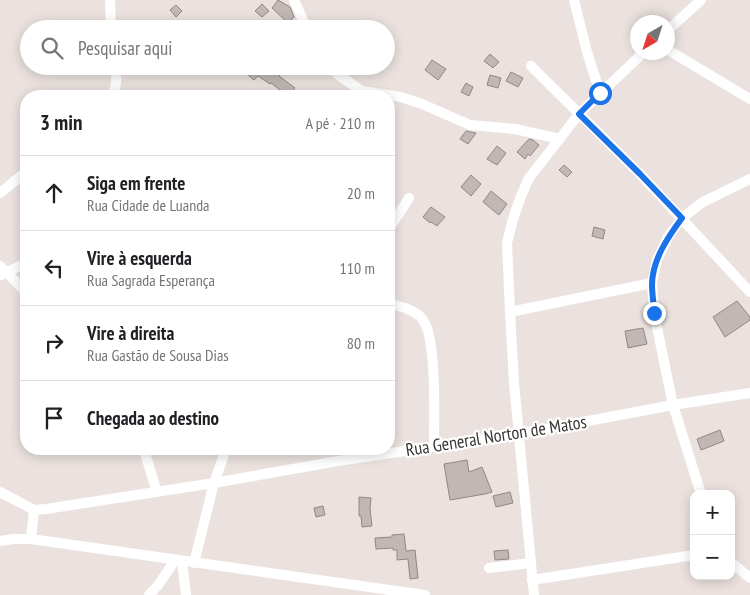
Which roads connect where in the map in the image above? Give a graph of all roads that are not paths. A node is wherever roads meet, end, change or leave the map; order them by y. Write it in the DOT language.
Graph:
graph roads {
  1 [pos="110,0"];
  2 [pos="294,0"];
  3 [pos="574,0"];
  4 [pos="701,0"];
  5 [pos="111,20"];
  6 [pos="303,20"];
  7 [pos="675,24"];
  8 [pos="675,54"];
  9 [pos="635,60"];
  10 [pos="531,66"];
  11 [pos="116,75"];
  12 [pos="338,75"];
  13 [pos="115,90"];
  14 [pos="356,90"];
  15 [pos="600,93"];
  16 [pos="395,96"];
  17 [pos="750,99"];
  18 [pos="579,114"];
  19 [pos="560,138"];
  20 [pos="20,177"];
  21 [pos="750,179"];
  22 [pos="0,193"];
  23 [pos="409,198"];
  24 [pos="682,218"];
  25 [pos="395,220"];
  26 [pos="20,265"];
  27 [pos="2,271"];
  28 [pos="652,283"];
  29 [pos="20,287"];
  30 [pos="750,292"];
  31 [pos="395,305"];
  32 [pos="510,312"];
  33 [pos="750,393"];
  34 [pos="672,404"];
  35 [pos="519,434"];
  36 [pos="434,446"];
  37 [pos="395,452"];
  38 [pos="146,455"];
  39 [pos="224,455"];
  40 [pos="376,455"];
  41 [pos="214,483"];
  42 [pos="700,490"];
  43 [pos="0,492"];
  44 [pos="157,492"];
  45 [pos="34,510"];
  46 [pos="31,540"];
  47 [pos="0,541"];
  48 [pos="690,556"];
  49 [pos="179,561"];
  50 [pos="194,563"];
  51 [pos="531,563"];
  52 [pos="735,565"];
  53 [pos="489,568"];
  54 [pos="750,578"];
  55 [pos="532,580"];
  56 [pos="149,595"];
  57 [pos="186,595"];
  58 [pos="425,595"];
  59 [pos="534,595"];
  1 -- 5 [label="street"];
  2 -- 6 [label="street"];
  3 -- 15 [label="street"];
  4 -- 7 [label="street"];
  8 -- 17 [label="street"];
  9 -- 15 [label="street"];
  10 -- 18 [label="street"];
  11 -- 13 [label="street"];
  12 -- 14 [label="street"];
  15 -- 18 [label="street"];
  16 -- 19 [label="street"];
  18 -- 19 [label="street"];
  18 -- 24 [label="street"];
  19 -- 32 [label="street"];
  20 -- 22 [label="street"];
  21 -- 24 [label="street"];
  23 -- 25 [label="street"];
  24 -- 28 [label="street"];
  24 -- 30 [label="street"];
  26 -- 27 [label="street"];
  27 -- 29 [label="street"];
  28 -- 32 [label="street"];
  28 -- 34 [label="street"];
  31 -- 36 [label="street"];
  32 -- 35 [label="street"];
  33 -- 34 [label="street, Rua General Norton de Matos"];
  34 -- 35 [label="street, Rua General Norton de Matos"];
  34 -- 42 [label="street"];
  35 -- 36 [label="street, Rua General Norton de Matos"];
  35 -- 51 [label="street"];
  36 -- 37 [label="street, Rua General Norton de Matos"];
  38 -- 44 [label="street"];
  39 -- 41 [label="street"];
  40 -- 41 [label="street, Rua General Norton de Matos"];
  41 -- 44 [label="street, Rua General Norton de Matos"];
  41 -- 50 [label="street"];
  43 -- 45 [label="street"];
  44 -- 45 [label="street, Rua General Norton de Matos"];
  45 -- 46 [label="street"];
  46 -- 47 [label="street"];
  46 -- 49 [label="street"];
  48 -- 55 [label="street"];
  49 -- 50 [label="street"];
  49 -- 56 [label="street"];
  49 -- 57 [label="street"];
  50 -- 58 [label="street"];
  51 -- 53 [label="street"];
  51 -- 55 [label="street"];
  52 -- 54 [label="street"];
  55 -- 59 [label="street"];
}
